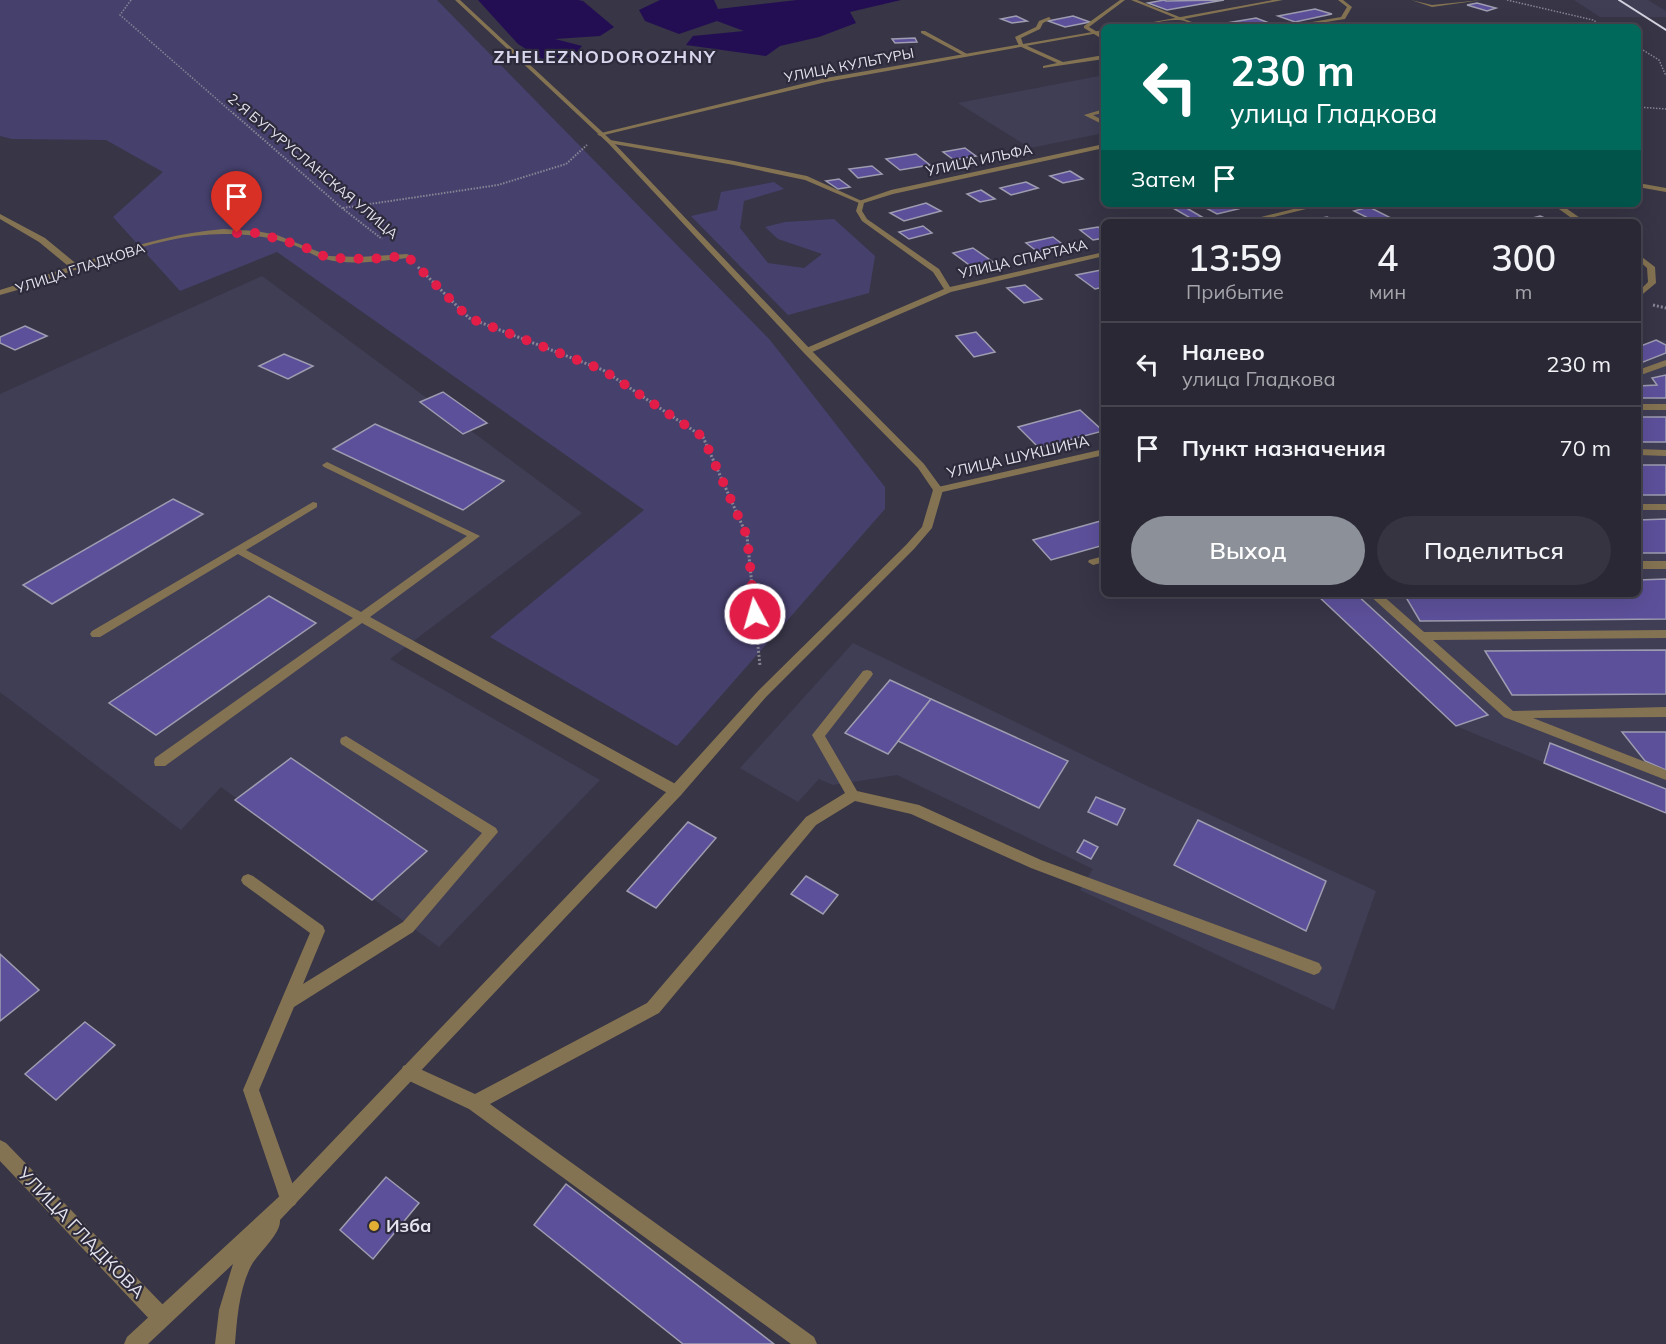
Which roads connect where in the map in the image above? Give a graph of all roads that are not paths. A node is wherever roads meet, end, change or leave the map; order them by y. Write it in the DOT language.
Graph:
graph roads {
  1 [pos="457,0"];
  2 [pos="1123,0"];
  3 [pos="1133,0"];
  4 [pos="1254,0"];
  5 [pos="1281,0"];
  6 [pos="1340,0"];
  7 [pos="1413,0"];
  8 [pos="1480,0"];
  9 [pos="1264,3"];
  10 [pos="1048,18"];
  11 [pos="1180,18"];
  12 [pos="1145,24"];
  13 [pos="1195,24"];
  14 [pos="1304,24"];
  15 [pos="923,32"];
  16 [pos="1101,32"];
  17 [pos="1094,33"];
  18 [pos="1101,36"];
  19 [pos="1021,45"];
  20 [pos="966,55"];
  21 [pos="1101,57"];
  22 [pos="1061,63"];
  23 [pos="1045,67"];
  24 [pos="1101,112"];
  25 [pos="1101,122"];
  26 [pos="605,138"];
  27 [pos="1101,147"];
  28 [pos="1641,186"];
  29 [pos="1666,190"];
  30 [pos="861,202"];
  31 [pos="1310,207"];
  32 [pos="1560,207"];
  33 [pos="0,216"];
  34 [pos="1258,219"];
  35 [pos="1578,219"];
  36 [pos="1101,255"];
  37 [pos="407,256"];
  38 [pos="1641,258"];
  39 [pos="76,268"];
  40 [pos="948,290"];
  41 [pos="0,293"];
  42 [pos="1641,293"];
  43 [pos="807,351"];
  44 [pos="1666,363"];
  45 [pos="1641,372"];
  46 [pos="1641,407"];
  47 [pos="1666,407"];
  48 [pos="1641,452"];
  49 [pos="1101,453"];
  50 [pos="1666,453"];
  51 [pos="327,465"];
  52 [pos="938,490"];
  53 [pos="313,505"];
  54 [pos="1641,507"];
  55 [pos="1666,507"];
  56 [pos="237,550"];
  57 [pos="1641,565"];
  58 [pos="1666,565"];
  59 [pos="1377,597"];
  60 [pos="364,618"];
  61 [pos="96,634"];
  62 [pos="1666,634"];
  63 [pos="1421,636"];
  64 [pos="867,674"];
  65 [pos="1666,712"];
  66 [pos="1509,714"];
  67 [pos="346,741"];
  68 [pos="160,762"];
  69 [pos="1666,775"];
  70 [pos="676,791"];
  71 [pos="854,795"];
  72 [pos="248,880"];
  73 [pos="1314,968"];
  74 [pos="288,1002"];
  75 [pos="408,1072"];
  76 [pos="475,1103"];
  77 [pos="0,1149"];
  78 [pos="289,1199"];
  79 [pos="161,1317"];
  80 [pos="134,1344"];
  81 [pos="225,1344"];
  82 [pos="807,1344"];
  1 -- 26 [label="street"];
  2 -- 17 [label="street"];
  3 -- 11 [label="street"];
  4 -- 9 [label="street"];
  5 -- 9 [label="street"];
  6 -- 14 [label="street"];
  7 -- 8 [label="street"];
  9 -- 11 [label="street"];
  10 -- 19 [label="street"];
  11 -- 12 [label="street"];
  11 -- 13 [label="street"];
  15 -- 20 [label="street"];
  16 -- 17 [label="street, УЛИЦА КУЛЬТУРЫ"];
  17 -- 18 [label="street"];
  17 -- 19 [label="street, УЛИЦА КУЛЬТУРЫ"];
  19 -- 20 [label="street, УЛИЦА КУЛЬТУРЫ"];
  19 -- 22 [label="street"];
  20 -- 26 [label="street, УЛИЦА КУЛЬТУРЫ"];
  21 -- 22 [label="street"];
  22 -- 23 [label="street"];
  24 -- 25 [label="street"];
  26 -- 30 [label="street"];
  26 -- 43 [label="street"];
  27 -- 30 [label="street, УЛИЦА ИЛЬФА"];
  28 -- 29 [label="street"];
  30 -- 40 [label="street"];
  31 -- 34 [label="street"];
  32 -- 35 [label="street"];
  33 -- 39 [label="street"];
  36 -- 40 [label="street, УЛИЦА СПАРТАКА"];
  37 -- 39 [label="street, УЛИЦА ГЛАДКОВА"];
  38 -- 42 [label="street"];
  39 -- 41 [label="street, УЛИЦА ГЛАДКОВА"];
  40 -- 43 [label="street, УЛИЦА СПАРТАКА"];
  43 -- 52 [label="street"];
  44 -- 45 [label="street"];
  46 -- 47 [label="street"];
  48 -- 50 [label="street"];
  49 -- 52 [label="street, УЛИЦА ШУКШИНА"];
  51 -- 60 [label="street"];
  52 -- 70 [label="street"];
  53 -- 56 [label="street"];
  54 -- 55 [label="street"];
  56 -- 60 [label="street"];
  56 -- 61 [label="street"];
  57 -- 58 [label="street"];
  59 -- 63 [label="street"];
  60 -- 68 [label="street"];
  60 -- 70 [label="street"];
  62 -- 63 [label="street"];
  63 -- 66 [label="street"];
  64 -- 71 [label="street"];
  65 -- 66 [label="street"];
  66 -- 69 [label="street"];
  67 -- 74 [label="street"];
  70 -- 75 [label="street"];
  71 -- 73 [label="street"];
  71 -- 76 [label="street"];
  72 -- 74 [label="street"];
  74 -- 78 [label="street"];
  75 -- 76 [label="street"];
  75 -- 78 [label="street"];
  76 -- 82 [label="street"];
  77 -- 79 [label="street, УЛИЦА ГЛАДКОВА"];
  78 -- 79 [label="street"];
  78 -- 81 [label="street"];
  79 -- 80 [label="street"];
}
